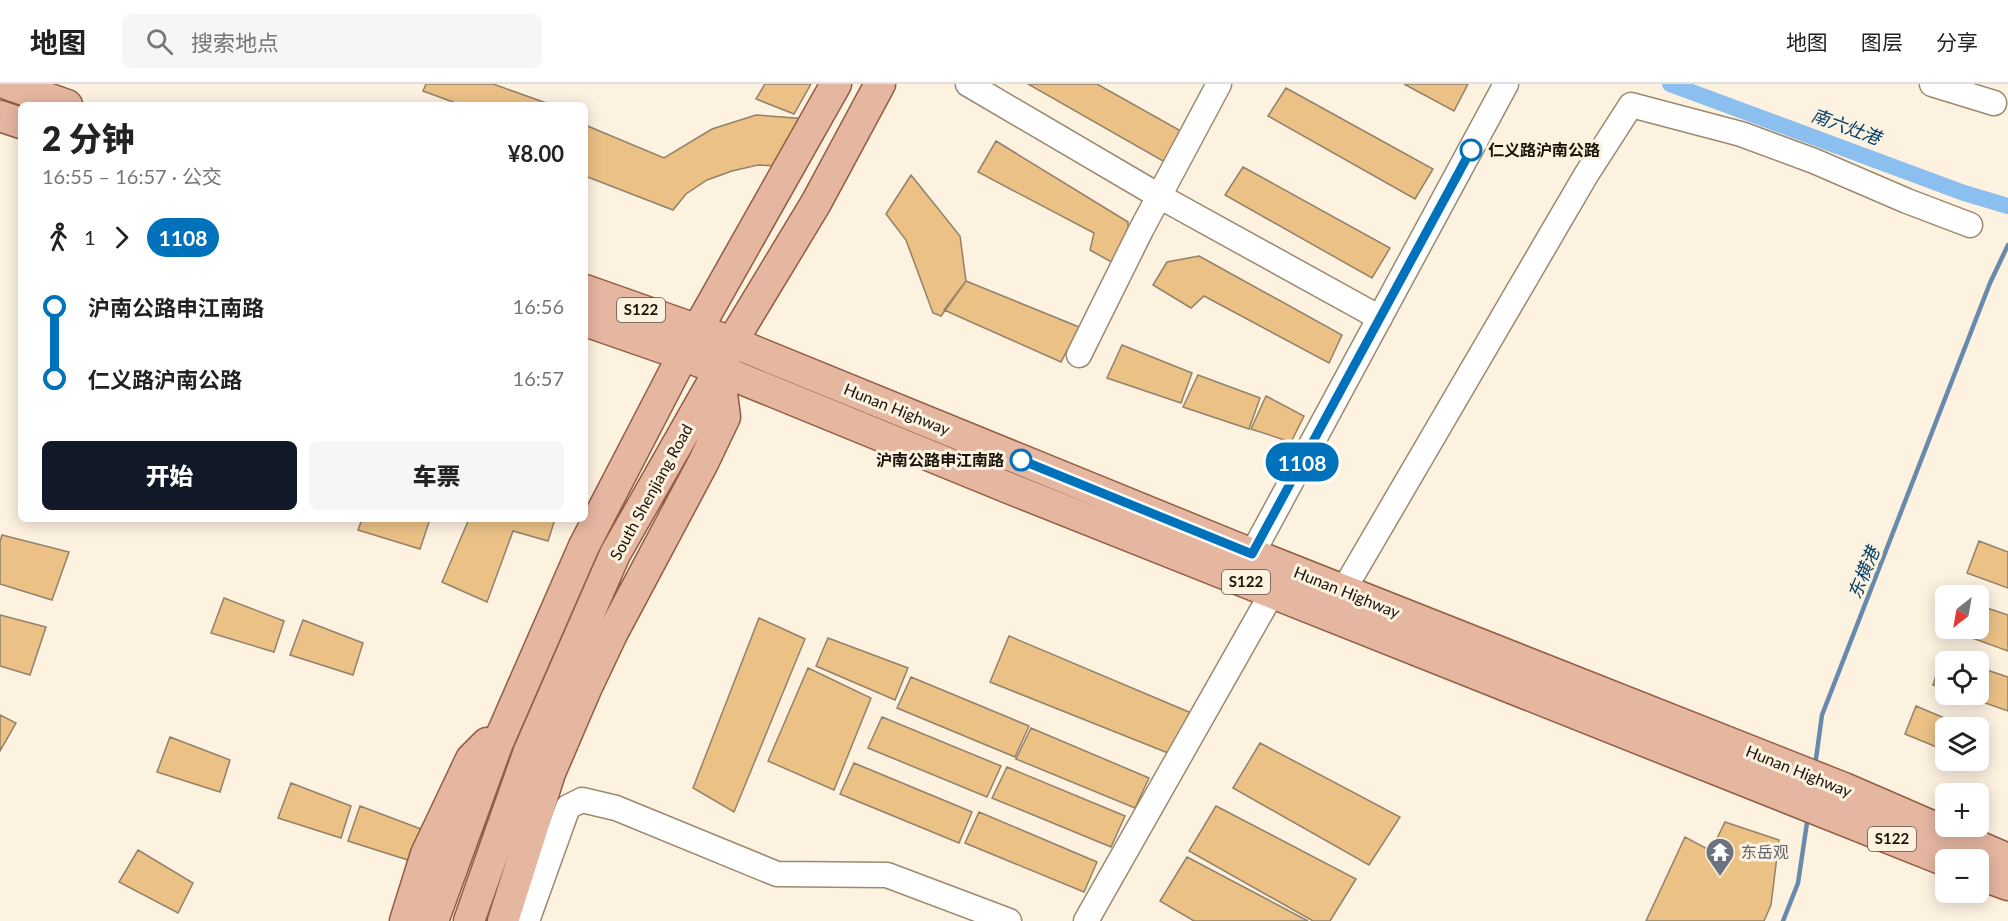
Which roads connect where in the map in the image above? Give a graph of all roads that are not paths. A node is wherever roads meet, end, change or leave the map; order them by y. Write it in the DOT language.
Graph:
graph roads {
  1 [pos="8,84"];
  2 [pos="836,84"];
  3 [pos="880,84"];
  4 [pos="968,84"];
  5 [pos="1219,84"];
  6 [pos="1506,84"];
  7 [pos="1932,84"];
  8 [pos="59,102"];
  9 [pos="1994,103"];
  10 [pos="0,116"];
  11 [pos="18,122"];
  12 [pos="1159,196"];
  13 [pos="1970,225"];
  14 [pos="588,291"];
  15 [pos="1380,318"];
  16 [pos="588,322"];
  17 [pos="697,330"];
  18 [pos="732,342"];
  19 [pos="682,355"];
  20 [pos="1079,355"];
  21 [pos="719,371"];
  22 [pos="1252,554"];
  23 [pos="1343,591"];
  24 [pos="1272,593"];
  25 [pos="612,634"];
  26 [pos="506,724"];
  27 [pos="529,751"];
  28 [pos="1935,857"];
  29 [pos="2008,859"];
  30 [pos="1989,878"];
  31 [pos="2008,885"];
  32 [pos="405,921"];
  33 [pos="433,921"];
  34 [pos="469,921"];
  35 [pos="503,921"];
  36 [pos="527,921"];
  37 [pos="1009,921"];
  38 [pos="1086,921"];
  1 -- 8 [label="main road"];
  2 -- 17 [label="main road, South Shenjiang Road"];
  3 -- 18 [label="main road, South Shenjiang Road"];
  4 -- 12 [label="street"];
  5 -- 12 [label="street"];
  6 -- 15 [label="street"];
  7 -- 9 [label="street"];
  10 -- 11 [label="main road"];
  12 -- 15 [label="street"];
  12 -- 20 [label="street"];
  13 -- 23 [label="street"];
  14 -- 17 [label="main road, Hunan Highway / S122"];
  15 -- 22 [label="street"];
  16 -- 19 [label="main road, Hunan Highway / S122"];
  17 -- 18 [label="main road, Hunan Highway / S122"];
  17 -- 19 [label="main road, South Shenjiang Road"];
  18 -- 21 [label="main road, South Shenjiang Road"];
  18 -- 22 [label="main road, Hunan Highway / S122"];
  19 -- 21 [label="main road, Hunan Highway / S122"];
  19 -- 26 [label="main road, South Shenjiang Road"];
  21 -- 24 [label="main road, Hunan Highway / S122"];
  21 -- 25 [label="main road"];
  21 -- 27 [label="main road, South Shenjiang Road"];
  22 -- 23 [label="main road, Hunan Highway / S122"];
  23 -- 29 [label="main road, Hunan Highway / S122"];
  24 -- 28 [label="main road, Hunan Highway / S122"];
  24 -- 38 [label="street"];
  25 -- 27 [label="main road"];
  25 -- 35 [label="main road"];
  26 -- 32 [label="main road"];
  26 -- 33 [label="main road, South Shenjiang Road"];
  27 -- 34 [label="main road, South Shenjiang Road"];
  30 -- 31 [label="main road"];
  36 -- 37 [label="street"];
}
